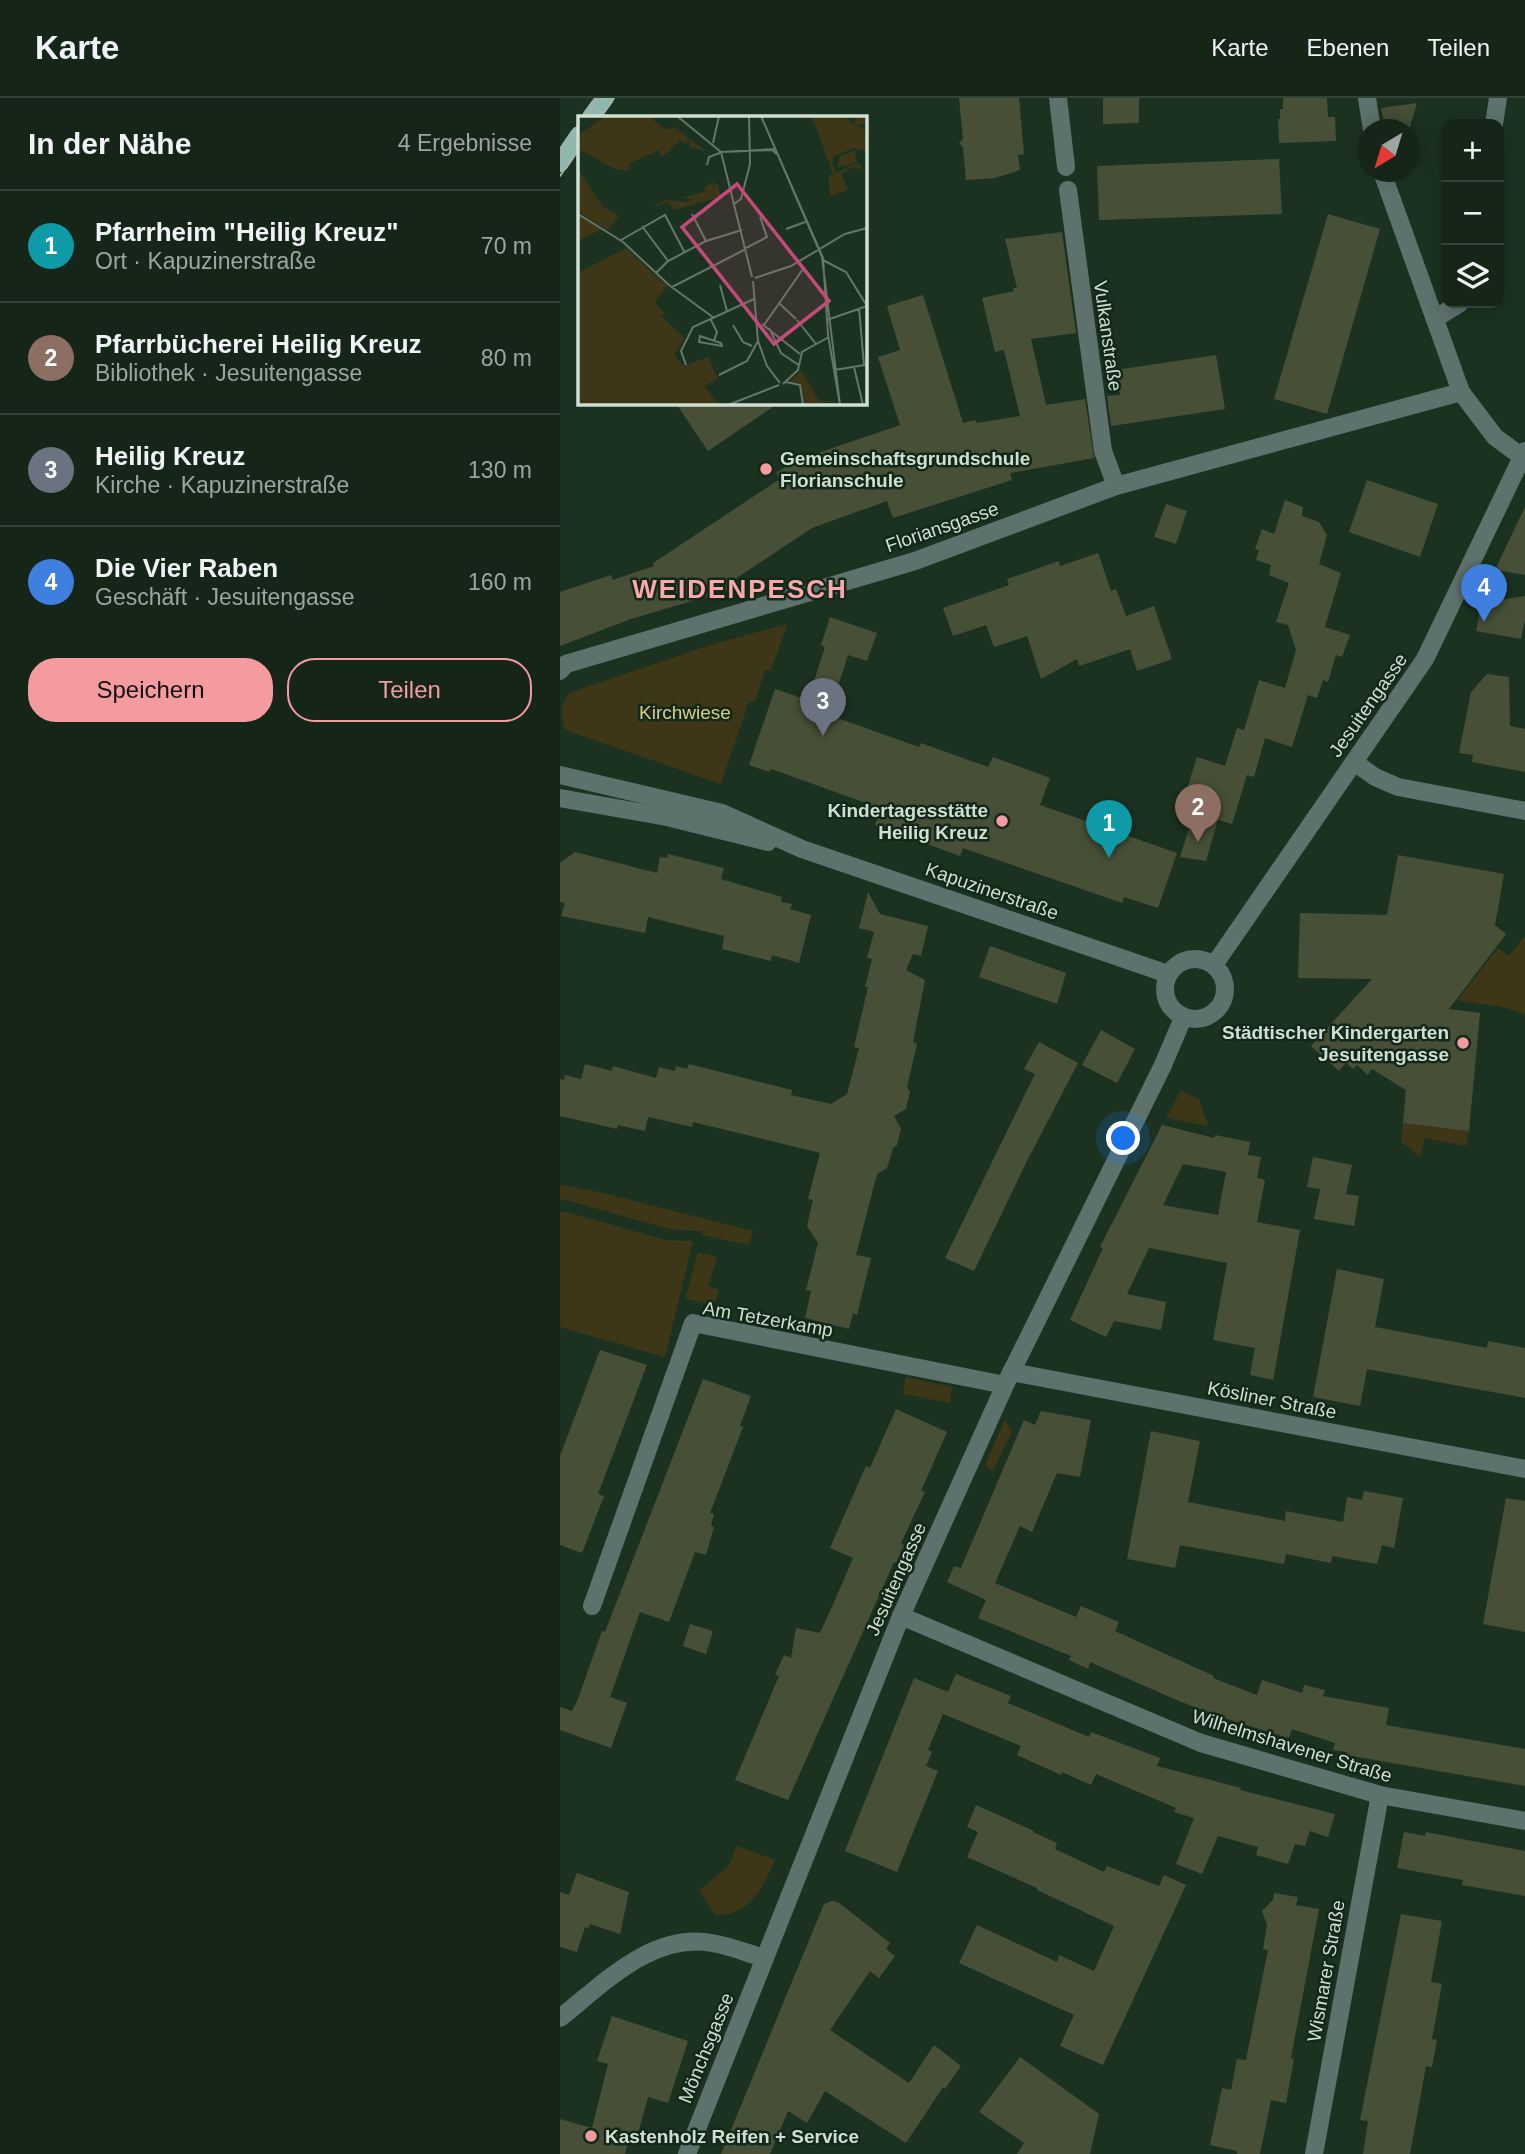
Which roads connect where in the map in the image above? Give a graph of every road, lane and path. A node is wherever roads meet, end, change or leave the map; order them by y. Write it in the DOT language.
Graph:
graph roads {
  1 [pos="605,98"];
  2 [pos="1058,98"];
  3 [pos="1367,98"];
  4 [pos="1498,98"];
  5 [pos="592,116"];
  6 [pos="1370,119"];
  7 [pos="1495,119"];
  8 [pos="578,136"];
  9 [pos="560,163"];
  10 [pos="1066,167"];
  11 [pos="1386,182"];
  12 [pos="1068,190"];
  13 [pos="1452,308"];
  14 [pos="1436,318"];
  15 [pos="1461,392"];
  16 [pos="1523,454"];
  17 [pos="1116,486"];
  18 [pos="560,671"];
  19 [pos="1354,762"];
  20 [pos="560,766"];
  21 [pos="567,777"];
  22 [pos="560,798"];
  23 [pos="1525,811"];
  24 [pos="802,849"];
  25 [pos="1214,965"];
  26 [pos="1168,974"];
  27 [pos="1183,1017"];
  28 [pos="1008,1379"];
  29 [pos="1525,1469"];
  30 [pos="592,1605"];
  31 [pos="901,1616"];
  32 [pos="1380,1795"];
  33 [pos="1525,1821"];
  34 [pos="764,1958"];
  35 [pos="560,2018"];
  36 [pos="687,2154"];
  37 [pos="1314,2154"];
  1 -- 5 [label="main road"];
  2 -- 10 [label="street"];
  3 -- 6 [label="street"];
  4 -- 7 [label="street"];
  8 -- 9 [label="main road"];
  11 -- 14 [label="street"];
  12 -- 17 [label="street, Vulkanstraße"];
  13 -- 14 [label="street"];
  14 -- 15 [label="street"];
  15 -- 16 [label="street"];
  15 -- 17 [label="street, Floriansgasse"];
  16 -- 19 [label="street, Jesuitengasse"];
  17 -- 18 [label="street, Floriansgasse"];
  19 -- 23 [label="street"];
  19 -- 25 [label="street, Jesuitengasse"];
  20 -- 21 [label="street"];
  21 -- 24 [label="street, Kapuzinerstraße"];
  22 -- 24 [label="street, Kapuzinerstraße"];
  24 -- 26 [label="street, Kapuzinerstraße"];
  25 -- 26 [label="street"];
  25 -- 27 [label="street"];
  26 -- 27 [label="street"];
  27 -- 28 [label="street, Jesuitengasse"];
  28 -- 29 [label="street, Kösliner Straße"];
  28 -- 30 [label="street, Am Tetzerkamp"];
  28 -- 31 [label="street, Jesuitengasse"];
  31 -- 32 [label="street, Wilhelmshavener Straße"];
  31 -- 34 [label="street, Jesuitengasse"];
  32 -- 33 [label="street, Wilhelmshavener Straße"];
  32 -- 37 [label="street, Wismarer Straße"];
  34 -- 35 [label="street"];
  34 -- 36 [label="street, Mönchsgasse"];
}
